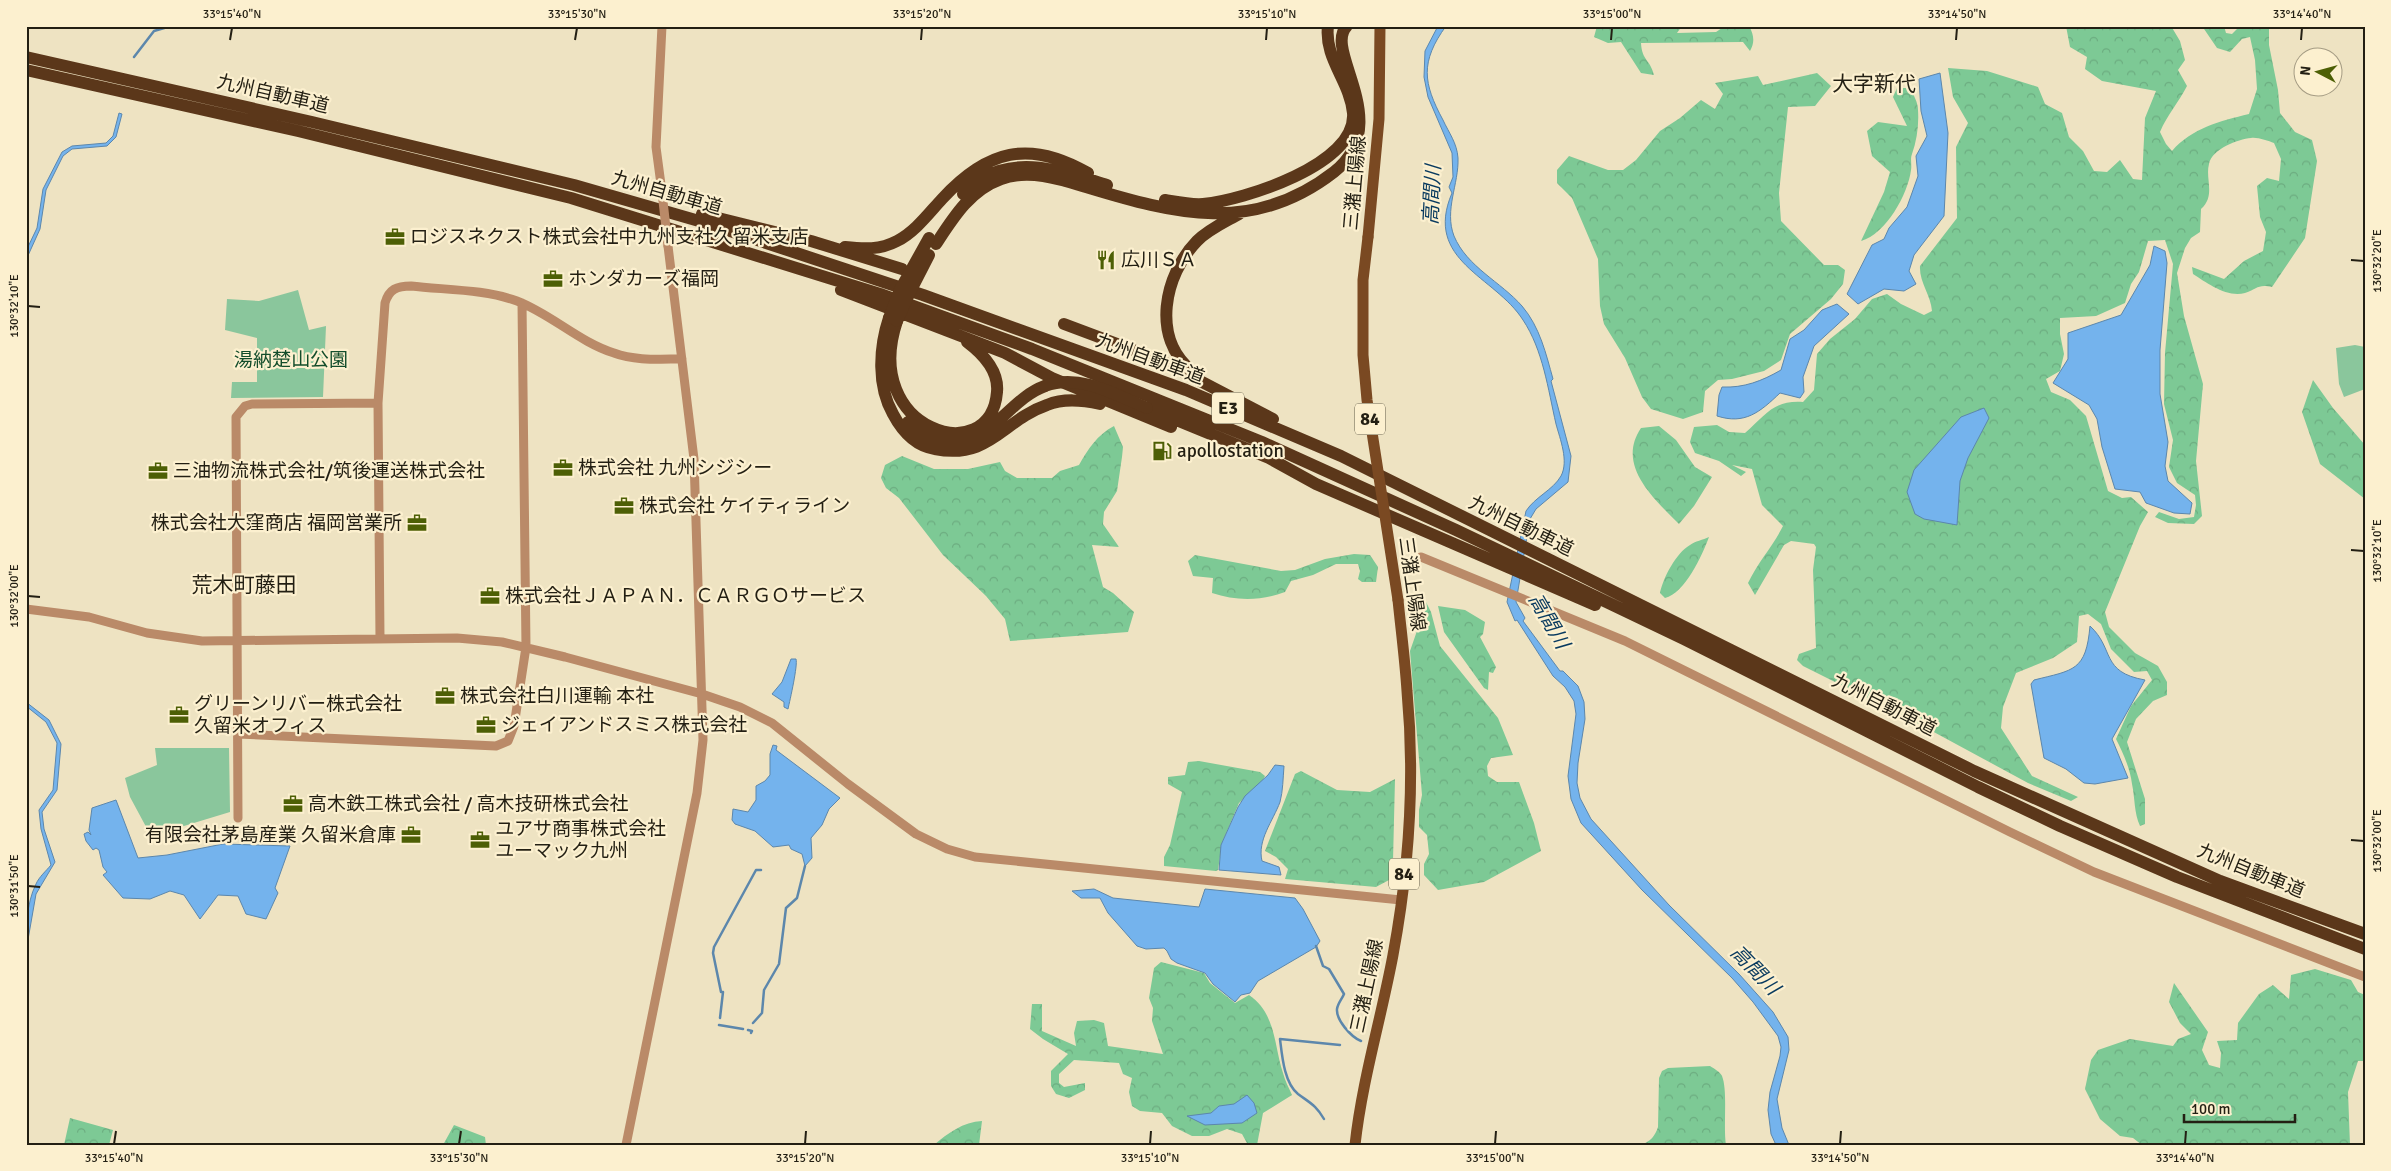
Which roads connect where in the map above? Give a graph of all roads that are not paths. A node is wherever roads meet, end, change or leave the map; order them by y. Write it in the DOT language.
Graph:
graph roads {
  1 [pos="662,26"];
  2 [pos="1328,26"];
  3 [pos="1347,26"];
  4 [pos="1380,26"];
  5 [pos="26,57"];
  6 [pos="26,70"];
  7 [pos="1103,184"];
  8 [pos="574,185"];
  9 [pos="1242,212"];
  10 [pos="933,241"];
  11 [pos="811,242"];
  12 [pos="771,262"];
  13 [pos="902,269"];
  14 [pos="522,304"];
  15 [pos="893,320"];
  16 [pos="1064,324"];
  17 [pos="955,333"];
  18 [pos="682,359"];
  19 [pos="884,384"];
  20 [pos="1208,384"];
  21 [pos="378,404"];
  22 [pos="1124,409"];
  23 [pos="1192,435"];
  24 [pos="1341,456"];
  25 [pos="1421,557"];
  26 [pos="26,609"];
  27 [pos="380,639"];
  28 [pos="1684,639"];
  29 [pos="237,642"];
  30 [pos="526,647"];
  31 [pos="702,694"];
  32 [pos="238,734"];
  33 [pos="238,818"];
  34 [pos="1401,900"];
  35 [pos="2365,934"];
  36 [pos="2365,949"];
  37 [pos="2365,977"];
  38 [pos="626,1145"];
  39 [pos="1355,1145"];
  1 -- 18 [label="street, bridge"];
  2 -- 7 [label="highway"];
  3 -- 9 [label="highway"];
  4 -- 34 [label="main road, 三潴上陽線 / 84, bridge"];
  5 -- 8 [label="highway, 九州自動車道 / E3"];
  6 -- 12 [label="highway, 九州自動車道 / E3"];
  7 -- 10 [label="highway"];
  7 -- 11 [label="highway"];
  8 -- 11 [label="highway"];
  8 -- 24 [label="highway, 九州自動車道 / E3"];
  9 -- 10 [label="highway"];
  9 -- 20 [label="highway"];
  10 -- 15 [label="highway, bridge"];
  11 -- 13 [label="highway"];
  12 -- 17 [label="highway"];
  12 -- 28 [label="highway, 九州自動車道 / E3"];
  14 -- 18 [label="street"];
  14 -- 21 [label="street"];
  14 -- 30 [label="street"];
  15 -- 17 [label="highway"];
  15 -- 19 [label="highway"];
  16 -- 20 [label="highway"];
  17 -- 22 [label="highway"];
  18 -- 31 [label="street"];
  19 -- 22 [label="highway"];
  19 -- 28 [label="highway, bridge"];
  20 -- 24 [label="highway"];
  21 -- 27 [label="street"];
  21 -- 29 [label="street"];
  22 -- 23 [label="highway"];
  24 -- 35 [label="highway, 九州自動車道 / E3"];
  25 -- 37 [label="street"];
  26 -- 29 [label="street"];
  27 -- 29 [label="street"];
  27 -- 30 [label="street"];
  28 -- 36 [label="highway, 九州自動車道 / E3"];
  29 -- 32 [label="street"];
  30 -- 31 [label="street"];
  30 -- 32 [label="street"];
  31 -- 34 [label="street"];
  31 -- 38 [label="street"];
  32 -- 33 [label="street"];
  34 -- 39 [label="main road, 三潴上陽線 / 84"];
}
